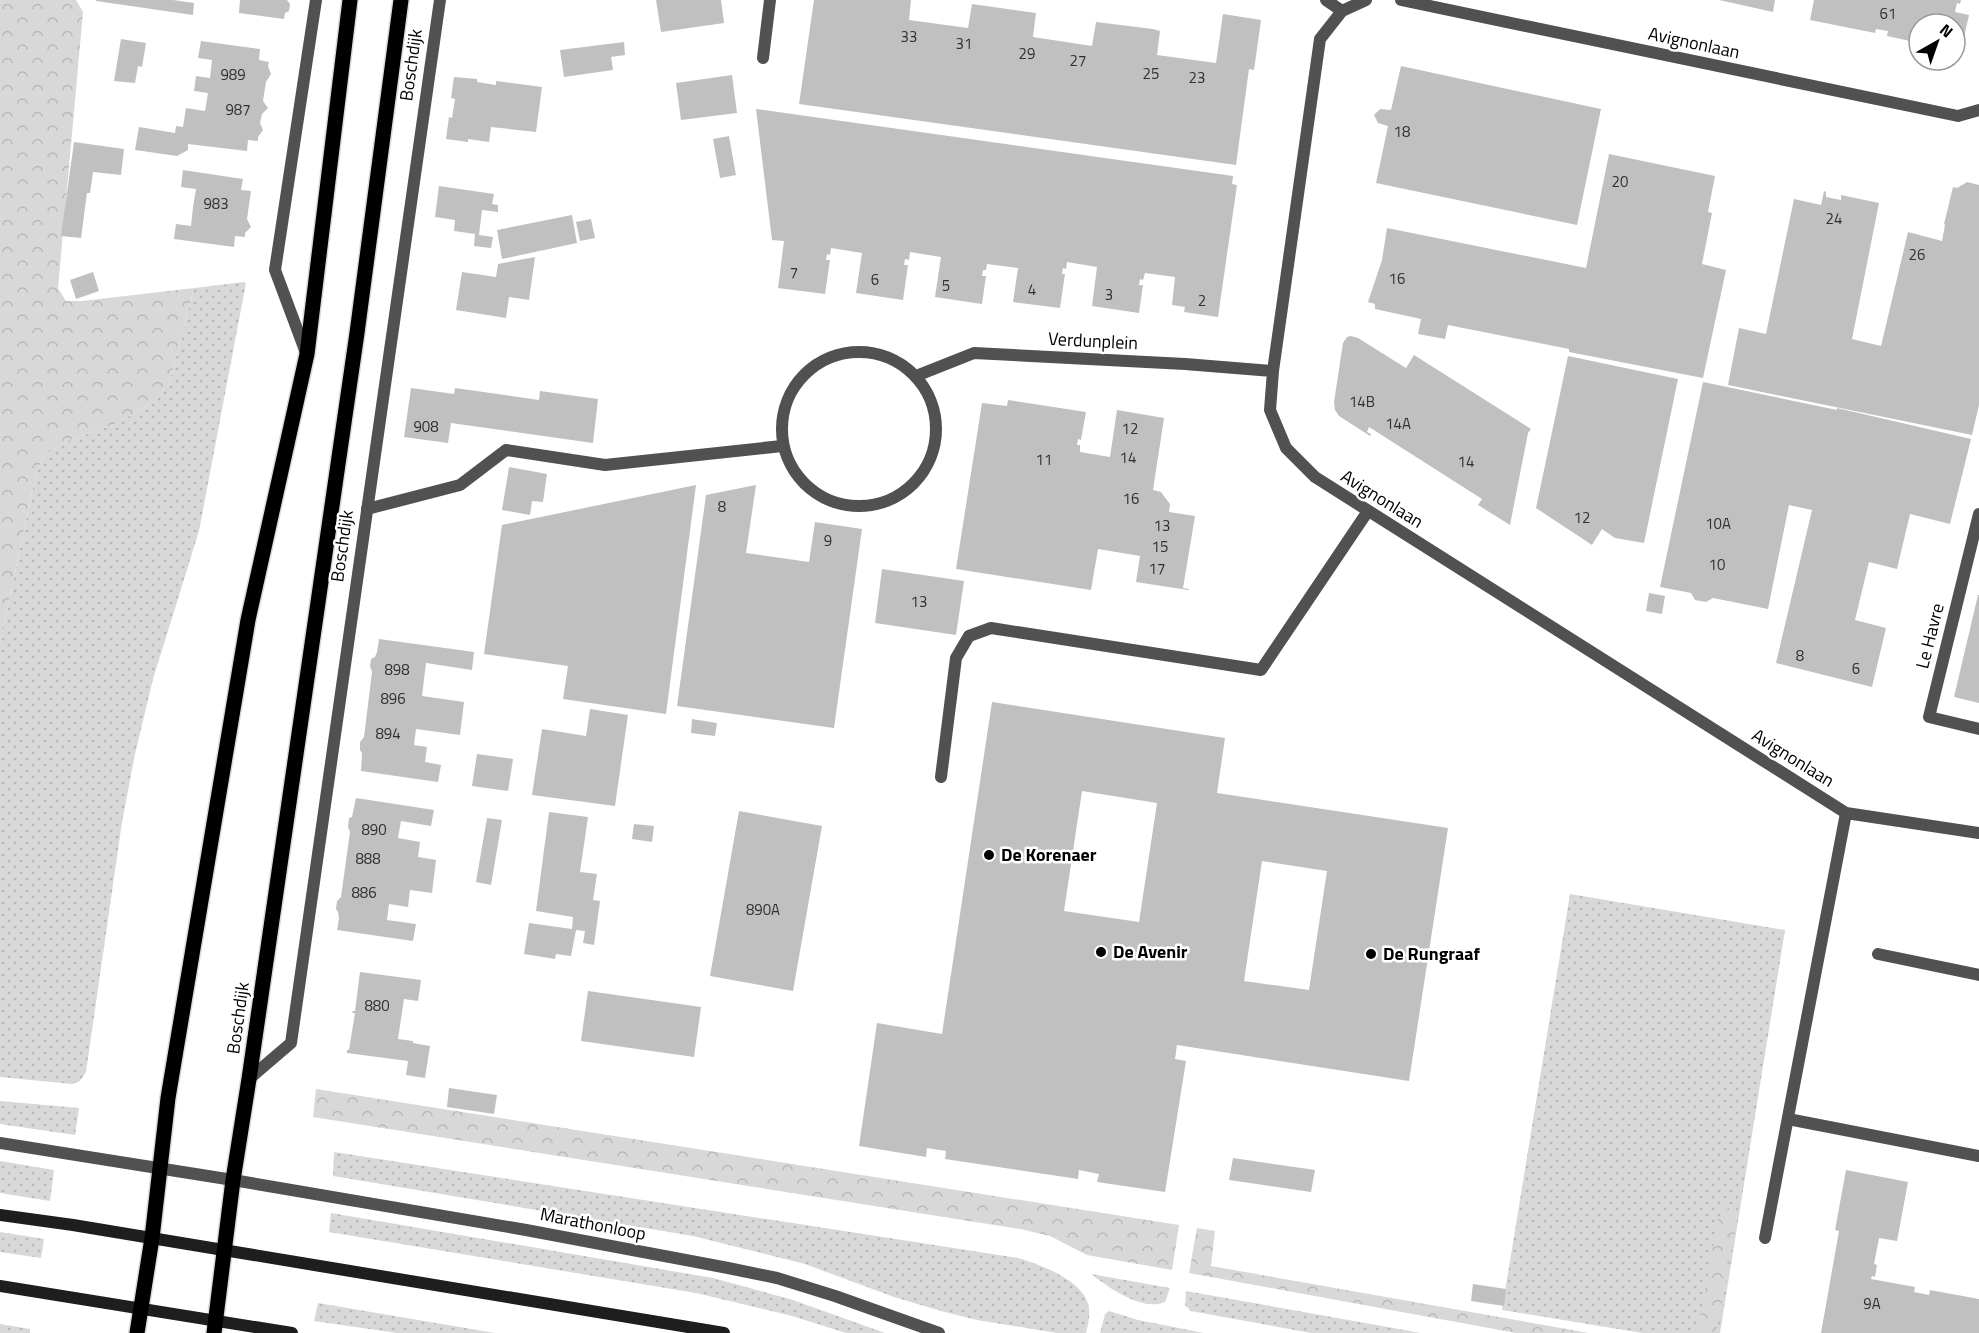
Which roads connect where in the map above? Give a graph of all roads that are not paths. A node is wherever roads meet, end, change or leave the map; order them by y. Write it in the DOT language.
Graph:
graph roads {
  1 [pos="316,0"];
  2 [pos="350,0"];
  3 [pos="401,0"];
  4 [pos="440,0"];
  5 [pos="770,0"];
  6 [pos="1326,0"];
  7 [pos="1366,0"];
  8 [pos="1401,0"];
  9 [pos="1342,11"];
  10 [pos="763,57"];
  11 [pos="1979,110"];
  12 [pos="307,354"];
  13 [pos="1273,371"];
  14 [pos="916,376"];
  15 [pos="782,446"];
  16 [pos="367,509"];
  17 [pos="1368,511"];
  18 [pos="1979,514"];
  19 [pos="1979,729"];
  20 [pos="941,777"];
  21 [pos="1846,813"];
  22 [pos="1979,833"];
  23 [pos="1878,954"];
  24 [pos="1979,975"];
  25 [pos="249,1079"];
  26 [pos="1788,1119"];
  27 [pos="0,1143"];
  28 [pos="1979,1156"];
  29 [pos="159,1168"];
  30 [pos="233,1180"];
  31 [pos="0,1215"];
  32 [pos="152,1238"];
  33 [pos="1765,1238"];
  34 [pos="225,1251"];
  35 [pos="0,1286"];
  36 [pos="140,1309"];
  37 [pos="215,1327"];
  38 [pos="137,1333"];
  39 [pos="292,1333"];
  40 [pos="724,1333"];
  41 [pos="939,1333"];
  1 -- 12 [label="street"];
  2 -- 12 [label="main road"];
  3 -- 25 [label="main road, Boschdijk"];
  4 -- 16 [label="street, Boschdijk"];
  5 -- 10 [label="street"];
  6 -- 9 [label="street"];
  7 -- 9 [label="street, Avignonlaan"];
  8 -- 11 [label="street, Avignonlaan"];
  9 -- 13 [label="street, Avignonlaan"];
  12 -- 29 [label="main road"];
  13 -- 14 [label="street, Verdunplein"];
  13 -- 17 [label="street, Avignonlaan"];
  14 -- 15 [label="street"];
  14 -- 15 [label="street"];
  15 -- 16 [label="street"];
  16 -- 25 [label="street, Boschdijk"];
  17 -- 20 [label="street"];
  17 -- 21 [label="street, Avignonlaan"];
  18 -- 19 [label="street, Le Havre"];
  21 -- 22 [label="street, Avignonlaan"];
  21 -- 26 [label="street"];
  23 -- 24 [label="street"];
  25 -- 30 [label="main road, Boschdijk"];
  26 -- 28 [label="street"];
  26 -- 33 [label="street"];
  27 -- 29 [label="street, Marathonloop"];
  29 -- 30 [label="street, Marathonloop"];
  29 -- 32 [label="main road"];
  30 -- 34 [label="main road, Boschdijk"];
  30 -- 41 [label="street, Marathonloop"];
  31 -- 32 [label="main road"];
  32 -- 34 [label="main road"];
  32 -- 36 [label="main road"];
  34 -- 37 [label="main road, Boschdijk"];
  34 -- 40 [label="main road"];
  35 -- 36 [label="main road"];
  36 -- 37 [label="main road"];
  36 -- 38 [label="main road"];
  37 -- 39 [label="main road"];
}
